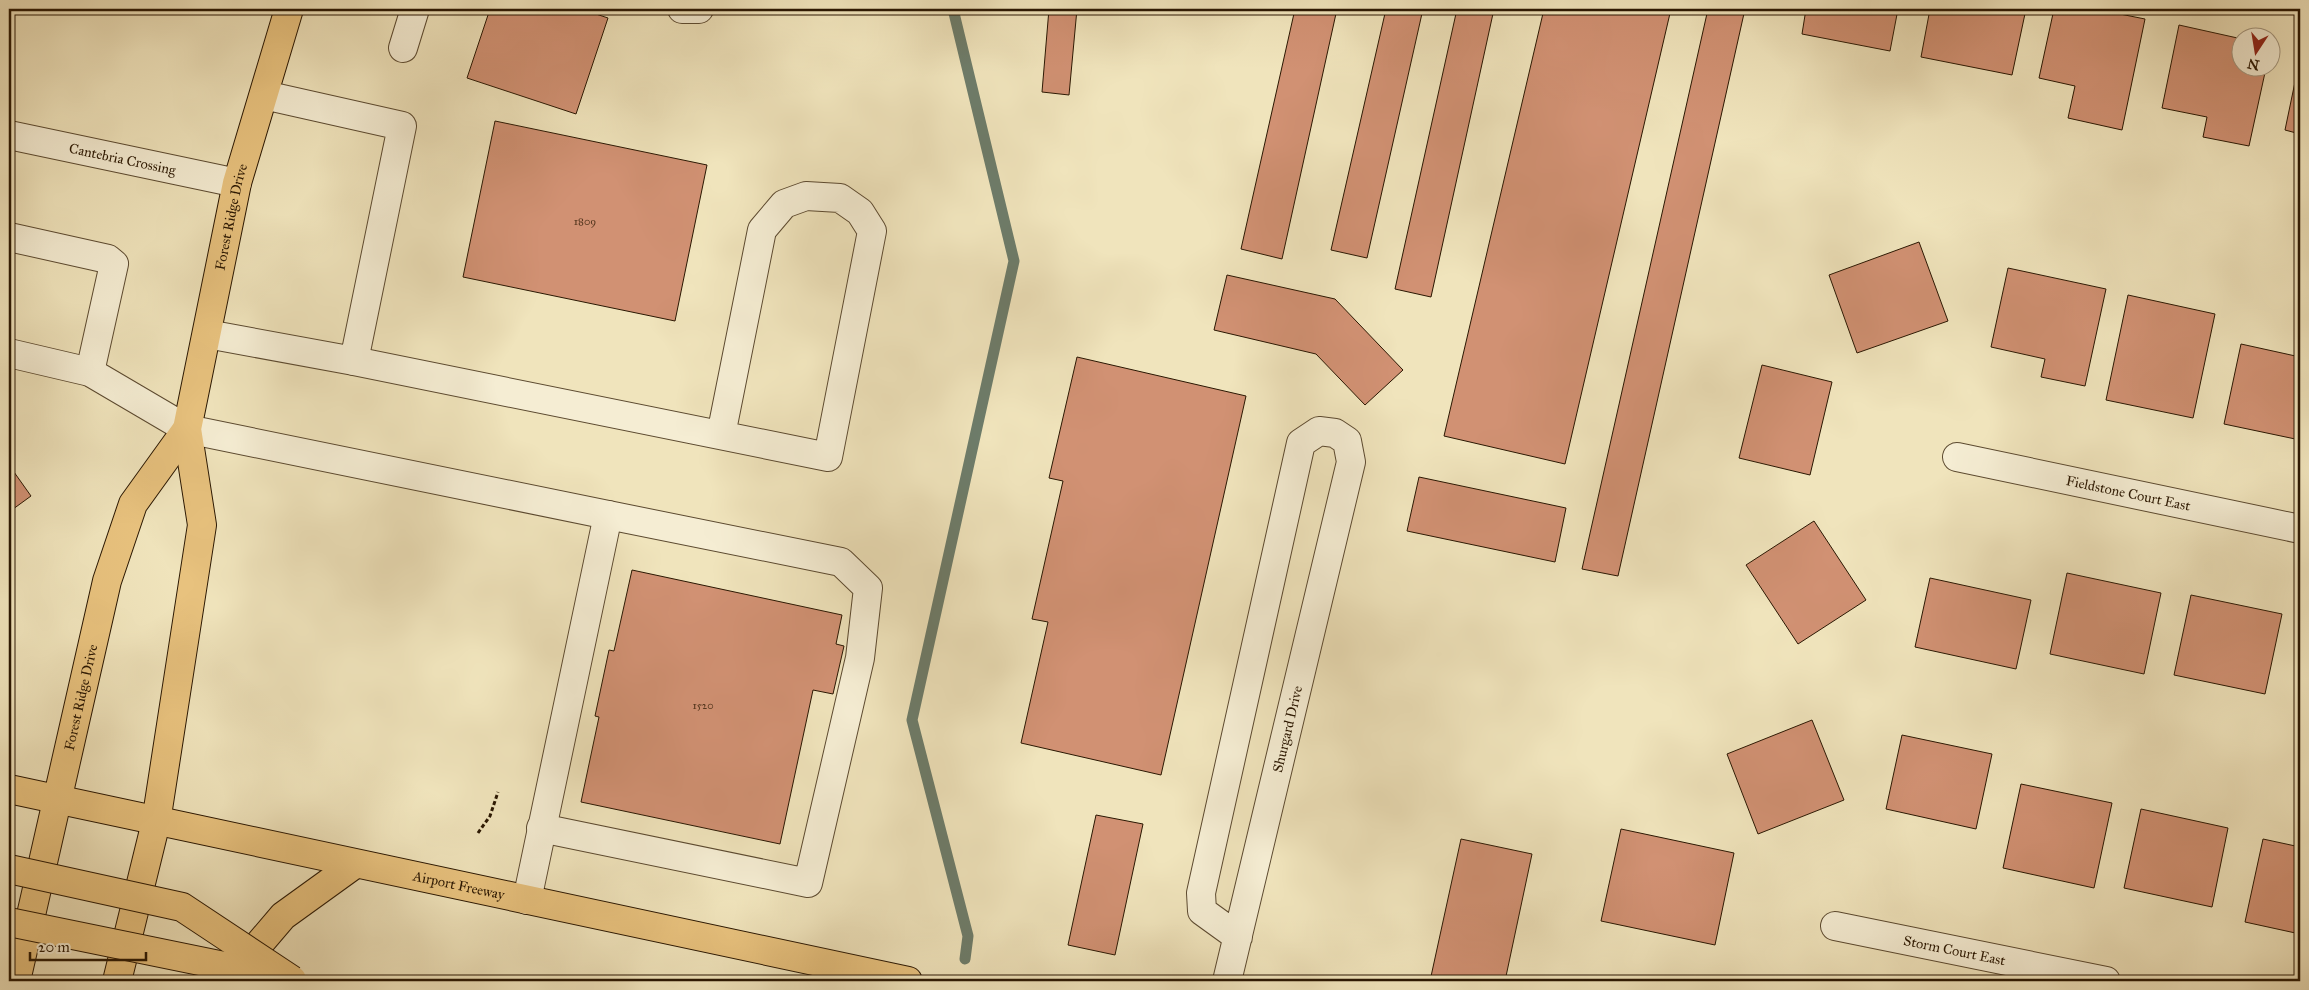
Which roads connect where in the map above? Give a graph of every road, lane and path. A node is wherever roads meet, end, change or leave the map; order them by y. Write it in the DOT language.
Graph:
graph roads {
  1 [pos="289,9"];
  2 [pos="415,9"];
  3 [pos="682,9"];
  4 [pos="699,9"];
  5 [pos="403,48"];
  6 [pos="264,95"];
  7 [pos="9,135"];
  8 [pos="238,183"];
  9 [pos="9,237"];
  10 [pos="206,334"];
  11 [pos="9,353"];
  12 [pos="354,361"];
  13 [pos="90,372"];
  14 [pos="187,429"];
  15 [pos="721,435"];
  16 [pos="1957,457"];
  17 [pos="608,515"];
  18 [pos="2300,529"];
  19 [pos="9,790"];
  20 [pos="498,792"];
  21 [pos="56,801"];
  22 [pos="156,822"];
  23 [pos="541,828"];
  24 [pos="478,833"];
  25 [pos="355,864"];
  26 [pos="9,868"];
  27 [pos="527,900"];
  28 [pos="9,922"];
  29 [pos="1835,926"];
  30 [pos="1238,937"];
  31 [pos="16,981"];
  32 [pos="117,981"];
  33 [pos="239,981"];
  34 [pos="908,981"];
  35 [pos="1228,981"];
  36 [pos="2106,981"];
  1 -- 6 [label="main road, Forest Ridge Drive"];
  2 -- 5 [label="street"];
  3 -- 4 [label="street"];
  6 -- 8 [label="main road, Forest Ridge Drive"];
  6 -- 12 [label="street"];
  7 -- 8 [label="street, Cantebria Crossing"];
  8 -- 10 [label="main road, Forest Ridge Drive"];
  9 -- 13 [label="street"];
  10 -- 12 [label="street"];
  10 -- 14 [label="main road, Forest Ridge Drive"];
  11 -- 13 [label="street"];
  12 -- 15 [label="street"];
  13 -- 14 [label="street"];
  14 -- 17 [label="street"];
  14 -- 21 [label="main road, Forest Ridge Drive"];
  14 -- 22 [label="main road, Forest Ridge Drive"];
  15 -- 15 [label="street"];
  16 -- 18 [label="street, Fieldstone Court East"];
  17 -- 23 [label="street"];
  17 -- 23 [label="street"];
  19 -- 21 [label="main road, Airport Freeway"];
  20 -- 24 [label="path"];
  21 -- 22 [label="main road, Airport Freeway"];
  21 -- 31 [label="main road, Forest Ridge Drive"];
  22 -- 25 [label="main road, Airport Freeway"];
  22 -- 32 [label="main road, Forest Ridge Drive"];
  23 -- 27 [label="street"];
  25 -- 27 [label="main road, Airport Freeway"];
  25 -- 33 [label="main road"];
  26 -- 28 [label="main road, bridge"];
  27 -- 34 [label="main road, Airport Freeway"];
  29 -- 36 [label="street, Storm Court East"];
  30 -- 30 [label="street, Shurgard Drive"];
  30 -- 35 [label="street, Shurgard Drive"];
}
